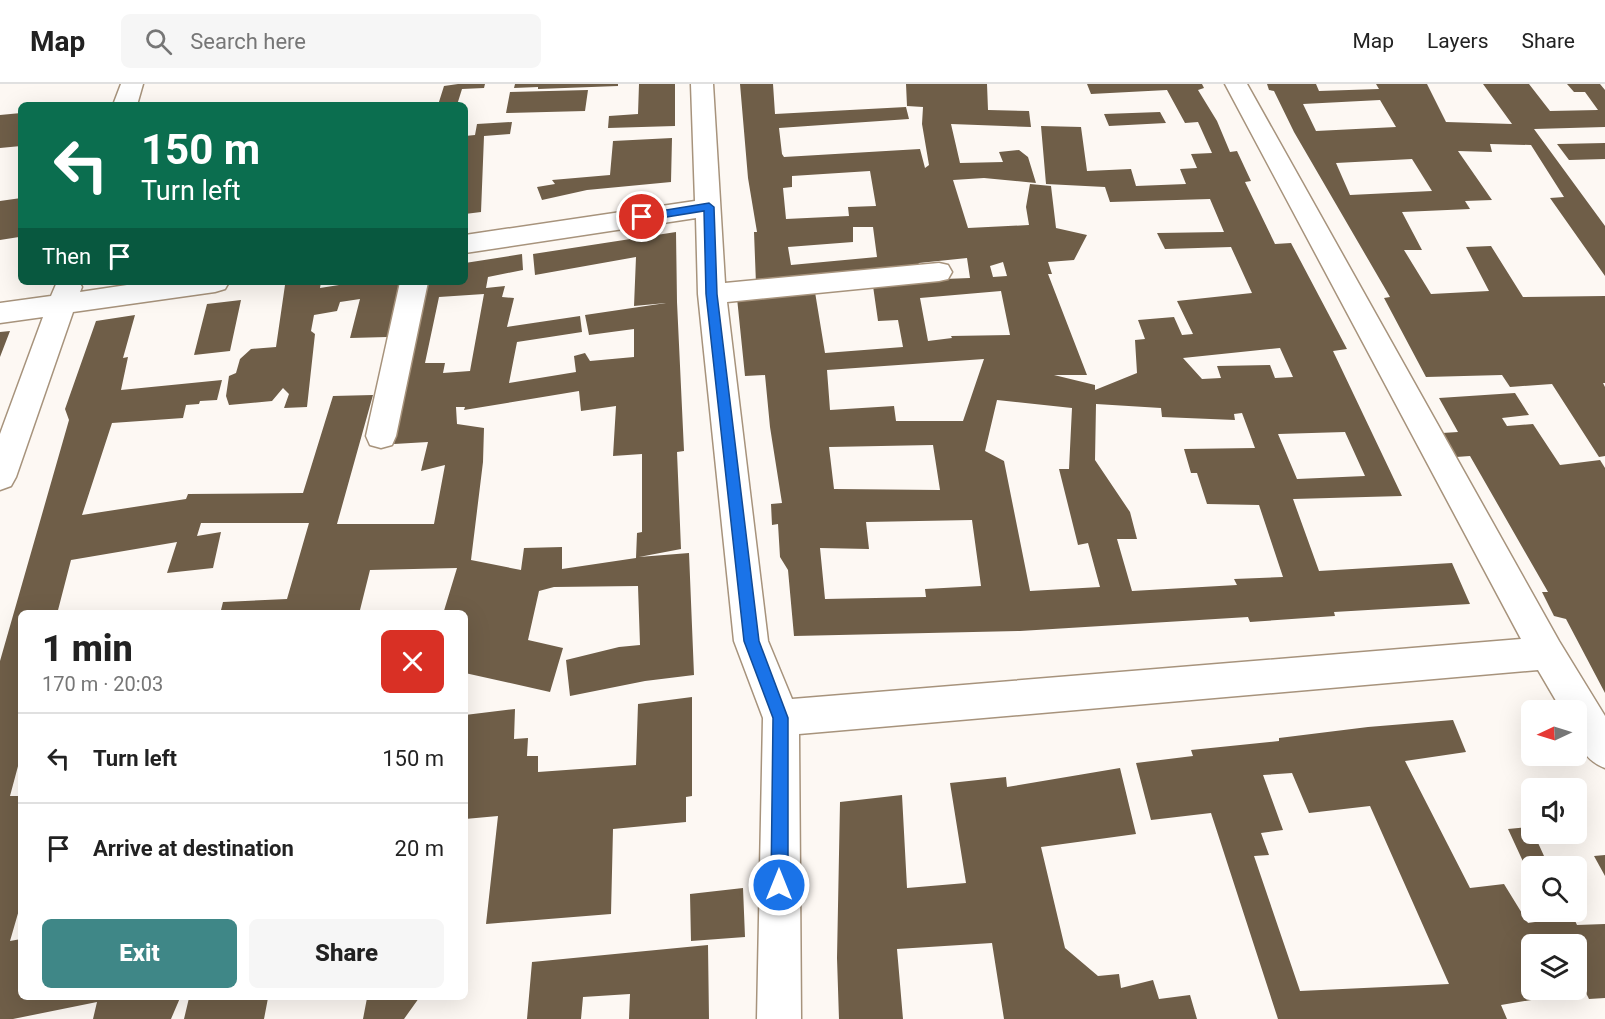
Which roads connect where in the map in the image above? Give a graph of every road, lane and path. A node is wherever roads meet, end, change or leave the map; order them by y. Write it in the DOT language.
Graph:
graph roads {
  1 [pos="702,84"];
  2 [pos="1236,84"];
  3 [pos="709,207"];
  4 [pos="468,244"];
  5 [pos="939,272"];
  6 [pos="174,285"];
  7 [pos="413,285"];
  8 [pos="66,293"];
  9 [pos="712,294"];
  10 [pos="0,313"];
  11 [pos="381,436"];
  12 [pos="0,477"];
  13 [pos="1547,653"];
  14 [pos="781,718"];
  15 [pos="1605,750"];
  16 [pos="778,1019"];
  1 -- 3 [label="street"];
  2 -- 13 [label="street"];
  3 -- 4 [label="street"];
  3 -- 9 [label="street"];
  5 -- 9 [label="street"];
  6 -- 8 [label="street"];
  7 -- 11 [label="street"];
  8 -- 10 [label="street"];
  8 -- 12 [label="street"];
  9 -- 14 [label="street"];
  13 -- 14 [label="street"];
  13 -- 15 [label="street"];
  14 -- 16 [label="street"];
}
